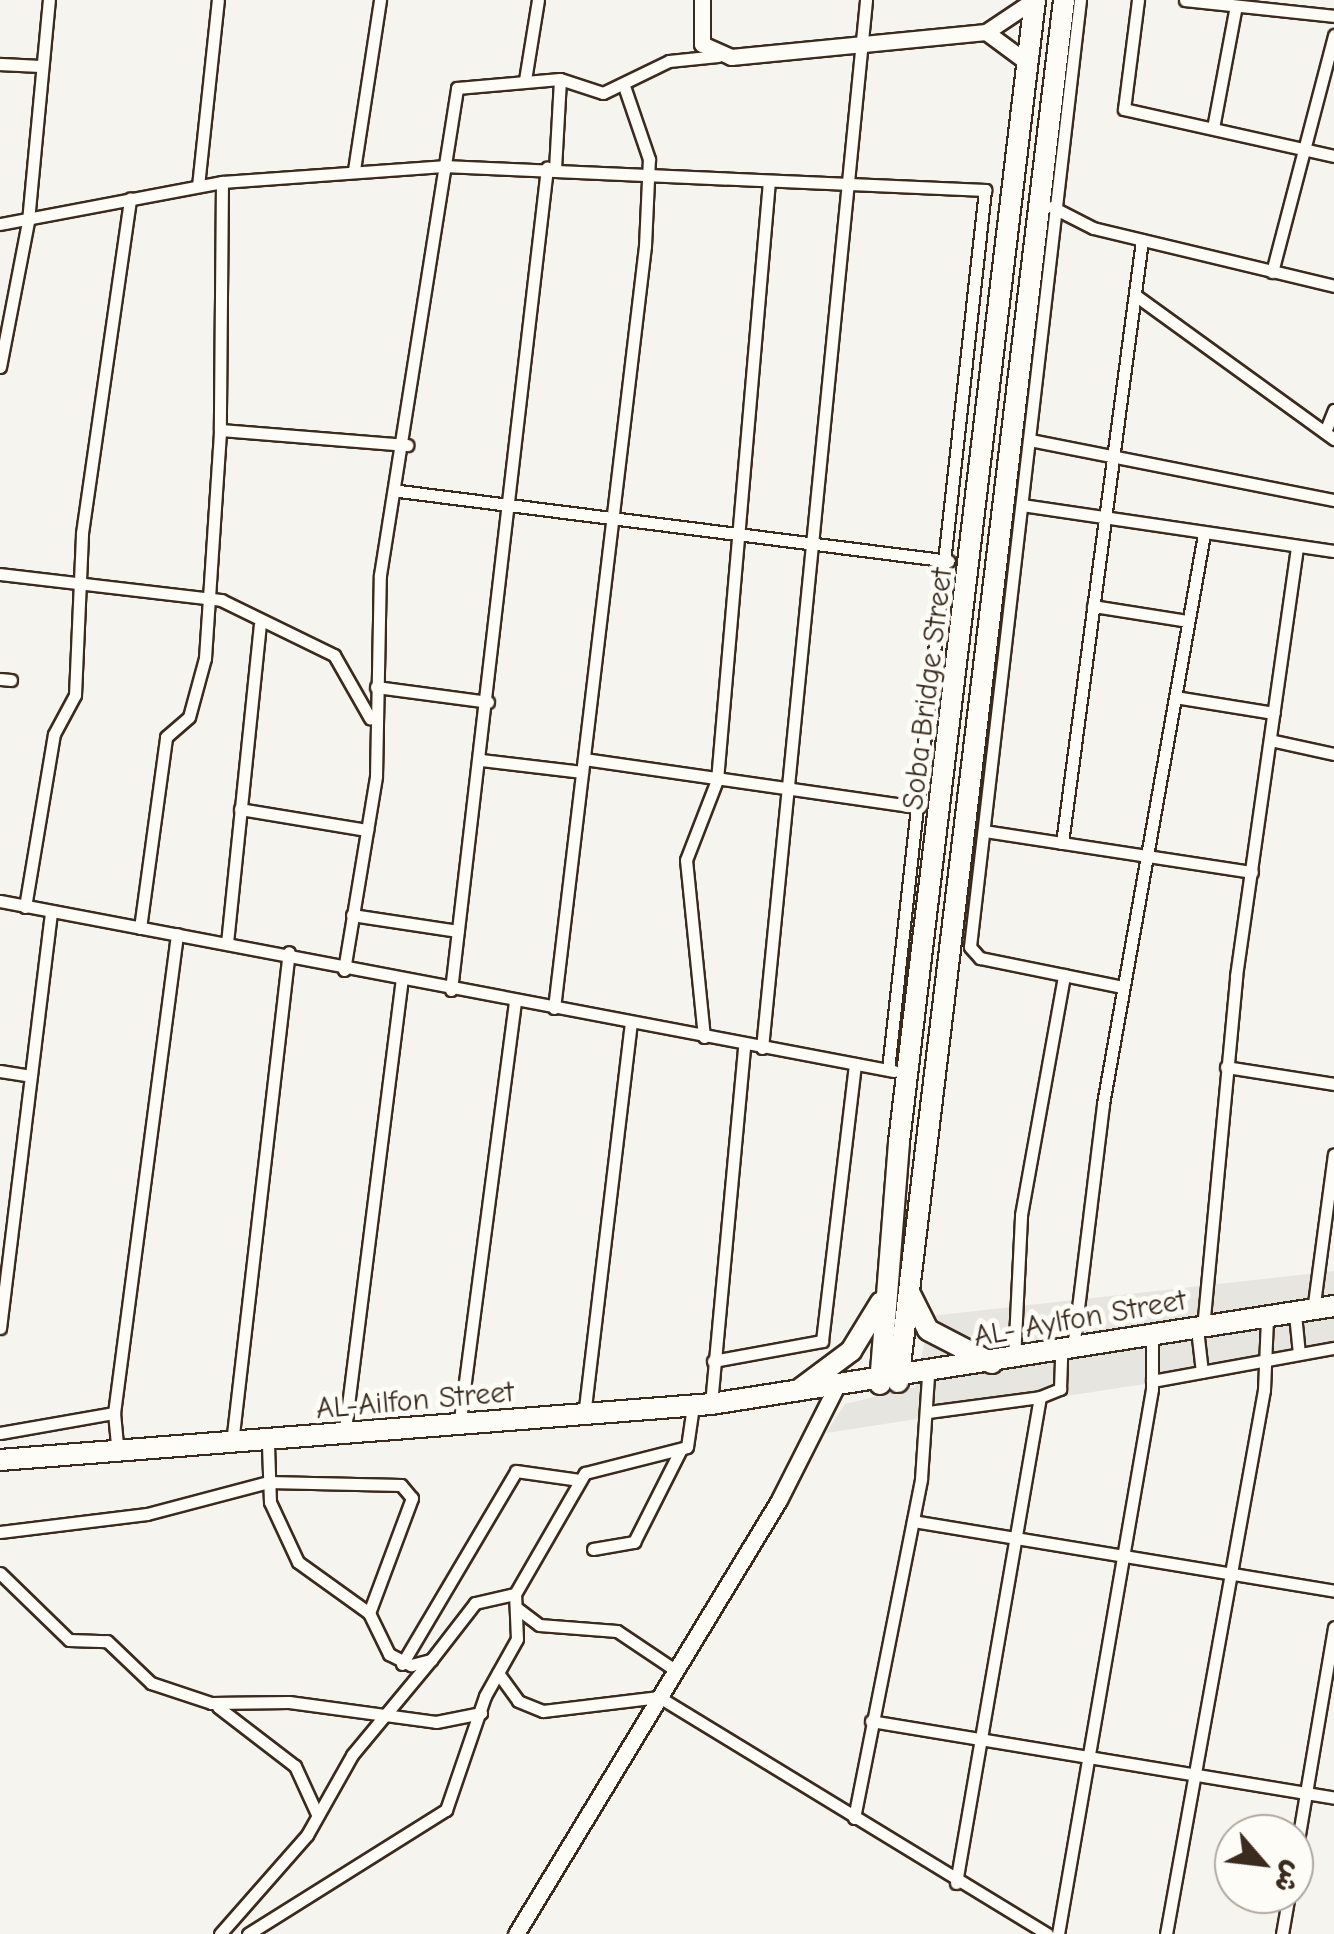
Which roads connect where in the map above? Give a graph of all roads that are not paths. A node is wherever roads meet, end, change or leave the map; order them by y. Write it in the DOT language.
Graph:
graph roads {
  1 [pos="48,0"];
  2 [pos="218,0"];
  3 [pos="380,0"];
  4 [pos="538,0"];
  5 [pos="702,0"];
  6 [pos="866,0"];
  7 [pos="1034,0"];
  8 [pos="1064,0"];
  9 [pos="1080,0"];
  10 [pos="1138,0"];
  11 [pos="1188,0"];
  12 [pos="1295,0"];
  13 [pos="1235,10"];
  14 [pos="1296,14"];
  15 [pos="1334,16"];
  16 [pos="986,32"];
  17 [pos="1334,35"];
  18 [pos="859,46"];
  19 [pos="718,56"];
  20 [pos="1028,62"];
  21 [pos="0,64"];
  22 [pos="40,66"];
  23 [pos="560,79"];
  24 [pos="525,80"];
  25 [pos="625,88"];
  26 [pos="1213,128"];
  27 [pos="1302,152"];
  28 [pos="1334,156"];
  29 [pos="444,166"];
  30 [pos="551,168"];
  31 [pos="354,170"];
  32 [pos="649,173"];
  33 [pos="769,181"];
  34 [pos="222,182"];
  35 [pos="844,183"];
  36 [pos="198,186"];
  37 [pos="130,198"];
  38 [pos="1048,204"];
  39 [pos="28,221"];
  40 [pos="0,224"];
  41 [pos="1142,240"];
  42 [pos="1272,272"];
  43 [pos="1334,286"];
  44 [pos="1134,294"];
  45 [pos="4,323"];
  46 [pos="0,367"];
  47 [pos="1334,410"];
  48 [pos="220,430"];
  49 [pos="1330,436"];
  50 [pos="1030,440"];
  51 [pos="407,445"];
  52 [pos="1112,456"];
  53 [pos="399,491"];
  54 [pos="1334,500"];
  55 [pos="510,503"];
  56 [pos="1022,504"];
  57 [pos="615,514"];
  58 [pos="1104,516"];
  59 [pos="740,532"];
  60 [pos="1204,534"];
  61 [pos="810,543"];
  62 [pos="1297,548"];
  63 [pos="1334,551"];
  64 [pos="950,561"];
  65 [pos="0,574"];
  66 [pos="85,588"];
  67 [pos="210,596"];
  68 [pos="1093,606"];
  69 [pos="1188,622"];
  70 [pos="260,626"];
  71 [pos="376,687"];
  72 [pos="1175,697"];
  73 [pos="488,702"];
  74 [pos="1274,713"];
  75 [pos="372,722"];
  76 [pos="1270,740"];
  77 [pos="1334,754"];
  78 [pos="480,760"];
  79 [pos="583,765"];
  80 [pos="717,780"];
  81 [pos="788,788"];
  82 [pos="919,807"];
  83 [pos="240,809"];
  84 [pos="366,830"];
  85 [pos="984,831"];
  86 [pos="1062,843"];
  87 [pos="1152,858"];
  88 [pos="1252,872"];
  89 [pos="0,902"];
  90 [pos="25,907"];
  91 [pos="52,912"];
  92 [pos="352,916"];
  93 [pos="140,928"];
  94 [pos="458,932"];
  95 [pos="177,934"];
  96 [pos="227,944"];
  97 [pos="289,952"];
  98 [pos="925,968"];
  99 [pos="344,970"];
  100 [pos="948,970"];
  101 [pos="1064,974"];
  102 [pos="402,980"];
  103 [pos="1122,987"];
  104 [pos="451,990"];
  105 [pos="514,1001"];
  106 [pos="554,1008"];
  107 [pos="631,1023"];
  108 [pos="704,1037"];
  109 [pos="744,1045"];
  110 [pos="762,1048"];
  111 [pos="855,1064"];
  112 [pos="1226,1067"];
  113 [pos="0,1071"];
  114 [pos="898,1072"];
  115 [pos="31,1076"];
  116 [pos="1334,1084"];
  117 [pos="1334,1154"];
  118 [pos="7,1222"];
  119 [pos="907,1286"];
  120 [pos="885,1296"];
  121 [pos="1314,1310"];
  122 [pos="1266,1319"];
  123 [pos="0,1328"];
  124 [pos="1200,1329"];
  125 [pos="1152,1337"];
  126 [pos="1334,1348"];
  127 [pos="1067,1351"];
  128 [pos="1299,1354"];
  129 [pos="1266,1360"];
  130 [pos="713,1361"];
  131 [pos="1004,1362"];
  132 [pos="1202,1372"];
  133 [pos="928,1376"];
  134 [pos="1152,1381"];
  135 [pos="889,1383"];
  136 [pos="835,1389"];
  137 [pos="797,1392"];
  138 [pos="1040,1397"];
  139 [pos="702,1405"];
  140 [pos="114,1412"];
  141 [pos="928,1412"];
  142 [pos="584,1417"];
  143 [pos="459,1427"];
  144 [pos="0,1433"];
  145 [pos="344,1438"];
  146 [pos="268,1445"];
  147 [pos="232,1448"];
  148 [pos="680,1451"];
  149 [pos="118,1455"];
  150 [pos="0,1460"];
  151 [pos="578,1480"];
  152 [pos="268,1482"];
  153 [pos="913,1520"];
  154 [pos="0,1532"];
  155 [pos="1020,1539"];
  156 [pos="593,1549"];
  157 [pos="1124,1556"];
  158 [pos="0,1574"];
  159 [pos="1230,1575"];
  160 [pos="1334,1591"];
  161 [pos="515,1594"];
  162 [pos="517,1609"];
  163 [pos="369,1613"];
  164 [pos="1334,1627"];
  165 [pos="431,1660"];
  166 [pos="402,1664"];
  167 [pos="675,1670"];
  168 [pos="498,1673"];
  169 [pos="659,1697"];
  170 [pos="212,1702"];
  171 [pos="481,1713"];
  172 [pos="384,1718"];
  173 [pos="871,1721"];
  174 [pos="985,1742"];
  175 [pos="1089,1759"];
  176 [pos="1196,1776"];
  177 [pos="1306,1793"];
  178 [pos="1334,1798"];
  179 [pos="1302,1814"];
  180 [pos="318,1818"];
  181 [pos="854,1818"];
  182 [pos="956,1883"];
  183 [pos="220,1934"];
  184 [pos="248,1934"];
  185 [pos="516,1934"];
  186 [pos="1048,1934"];
  187 [pos="1058,1934"];
  188 [pos="1166,1934"];
  1 -- 22 [label="street"];
  2 -- 36 [label="street"];
  3 -- 31 [label="street"];
  4 -- 24 [label="street"];
  5 -- 19 [label="street"];
  6 -- 18 [label="street"];
  7 -- 16 [label="street"];
  7 -- 20 [label="highway, Soba Bridge Street"];
  8 -- 38 [label="highway, Soba Bridge Street"];
  9 -- 38 [label="street"];
  10 -- 26 [label="street"];
  11 -- 13 [label="street"];
  12 -- 14 [label="street"];
  13 -- 14 [label="street"];
  13 -- 26 [label="street"];
  14 -- 15 [label="street"];
  16 -- 18 [label="street"];
  16 -- 20 [label="street"];
  17 -- 27 [label="street"];
  18 -- 19 [label="street"];
  18 -- 35 [label="street"];
  19 -- 25 [label="street"];
  20 -- 98 [label="highway, Soba Bridge Street"];
  21 -- 22 [label="street"];
  22 -- 39 [label="street"];
  23 -- 24 [label="street"];
  23 -- 25 [label="street"];
  23 -- 30 [label="street"];
  24 -- 29 [label="street"];
  25 -- 32 [label="street"];
  26 -- 27 [label="street"];
  27 -- 28 [label="street"];
  27 -- 42 [label="street"];
  29 -- 30 [label="street"];
  29 -- 31 [label="street"];
  29 -- 51 [label="street"];
  30 -- 32 [label="street"];
  30 -- 55 [label="street"];
  31 -- 34 [label="street"];
  32 -- 33 [label="street"];
  32 -- 57 [label="street"];
  33 -- 35 [label="street"];
  33 -- 59 [label="street"];
  34 -- 36 [label="street"];
  34 -- 48 [label="street"];
  35 -- 61 [label="street"];
  35 -- 64 [label="street"];
  36 -- 37 [label="street"];
  37 -- 39 [label="street"];
  37 -- 66 [label="street"];
  38 -- 41 [label="street"];
  38 -- 50 [label="street"];
  38 -- 100 [label="highway, Soba Bridge Street"];
  39 -- 40 [label="street"];
  39 -- 45 [label="street"];
  41 -- 42 [label="street"];
  41 -- 44 [label="street"];
  42 -- 43 [label="street"];
  44 -- 49 [label="street"];
  44 -- 52 [label="street"];
  45 -- 46 [label="street"];
  47 -- 49 [label="street"];
  48 -- 51 [label="street"];
  48 -- 67 [label="street"];
  50 -- 52 [label="street"];
  50 -- 56 [label="street"];
  51 -- 53 [label="street"];
  52 -- 54 [label="street"];
  52 -- 58 [label="street"];
  53 -- 55 [label="street"];
  53 -- 71 [label="street"];
  55 -- 57 [label="street"];
  55 -- 73 [label="street"];
  56 -- 58 [label="street"];
  56 -- 85 [label="street"];
  57 -- 59 [label="street"];
  57 -- 79 [label="street"];
  58 -- 60 [label="street"];
  58 -- 68 [label="street"];
  59 -- 61 [label="street"];
  59 -- 80 [label="street"];
  60 -- 62 [label="street"];
  60 -- 69 [label="street"];
  61 -- 64 [label="street"];
  61 -- 81 [label="street"];
  62 -- 63 [label="street"];
  62 -- 74 [label="street"];
  64 -- 82 [label="street"];
  65 -- 66 [label="street"];
  66 -- 67 [label="street"];
  66 -- 90 [label="street"];
  67 -- 70 [label="street"];
  67 -- 93 [label="street"];
  68 -- 69 [label="street"];
  68 -- 86 [label="street"];
  69 -- 72 [label="street"];
  70 -- 75 [label="street"];
  70 -- 83 [label="street"];
  71 -- 73 [label="street"];
  71 -- 75 [label="street"];
  72 -- 74 [label="street"];
  72 -- 87 [label="street"];
  73 -- 78 [label="street"];
  74 -- 76 [label="street"];
  75 -- 84 [label="street"];
  76 -- 77 [label="street"];
  76 -- 88 [label="street"];
  78 -- 79 [label="street"];
  78 -- 94 [label="street"];
  79 -- 80 [label="street"];
  79 -- 106 [label="street"];
  80 -- 81 [label="street"];
  80 -- 108 [label="street"];
  81 -- 82 [label="street"];
  81 -- 110 [label="street"];
  82 -- 114 [label="street"];
  83 -- 84 [label="street"];
  83 -- 96 [label="street"];
  84 -- 92 [label="street"];
  85 -- 86 [label="street"];
  85 -- 101 [label="street"];
  86 -- 87 [label="street"];
  87 -- 88 [label="street"];
  87 -- 103 [label="street"];
  88 -- 112 [label="street"];
  89 -- 90 [label="street"];
  90 -- 91 [label="street"];
  91 -- 93 [label="street"];
  91 -- 115 [label="street"];
  92 -- 94 [label="street"];
  92 -- 99 [label="street"];
  93 -- 95 [label="street"];
  94 -- 104 [label="street"];
  95 -- 96 [label="street"];
  95 -- 140 [label="street"];
  96 -- 97 [label="street"];
  97 -- 99 [label="street"];
  97 -- 147 [label="street"];
  98 -- 100 [label="highway"];
  98 -- 114 [label="highway, Soba Bridge Street"];
  99 -- 102 [label="street"];
  100 -- 119 [label="highway, Soba Bridge Street"];
  101 -- 103 [label="street"];
  101 -- 131 [label="street"];
  102 -- 104 [label="street"];
  102 -- 145 [label="street"];
  103 -- 127 [label="street"];
  104 -- 105 [label="street"];
  105 -- 106 [label="street"];
  105 -- 143 [label="street"];
  106 -- 107 [label="street"];
  107 -- 108 [label="street"];
  107 -- 142 [label="street"];
  108 -- 109 [label="street"];
  109 -- 110 [label="street"];
  109 -- 130 [label="street"];
  110 -- 111 [label="street"];
  111 -- 114 [label="street"];
  111 -- 130 [label="street"];
  112 -- 116 [label="street"];
  112 -- 124 [label="street"];
  113 -- 115 [label="street"];
  114 -- 120 [label="highway, Soba Bridge Street"];
  115 -- 118 [label="street"];
  117 -- 121 [label="street"];
  118 -- 123 [label="street"];
  119 -- 131 [label="highway"];
  119 -- 135 [label="highway, Soba Bridge Street"];
  120 -- 135 [label="highway, Soba Bridge Street"];
  120 -- 137 [label="highway"];
  121 -- 122 [label="highway, AL- Aylfon Street"];
  121 -- 128 [label="street"];
  122 -- 124 [label="highway, AL- Aylfon Street"];
  122 -- 129 [label="street"];
  124 -- 125 [label="highway, AL- Aylfon Street"];
  124 -- 132 [label="street"];
  125 -- 127 [label="highway, AL- Aylfon Street"];
  125 -- 134 [label="street"];
  126 -- 128 [label="street"];
  127 -- 131 [label="highway, AL- Aylfon Street"];
  127 -- 138 [label="street"];
  128 -- 129 [label="street"];
  129 -- 132 [label="street"];
  129 -- 159 [label="street"];
  130 -- 139 [label="street"];
  131 -- 133 [label="highway, AL- Aylfon Street"];
  132 -- 134 [label="street"];
  133 -- 135 [label="highway, AL- Aylfon Street"];
  133 -- 141 [label="street"];
  134 -- 157 [label="street"];
  135 -- 136 [label="highway, AL- Aylfon Street"];
  136 -- 137 [label="highway, AL-Ailfon Street"];
  136 -- 167 [label="street"];
  137 -- 139 [label="highway, AL-Ailfon Street"];
  138 -- 141 [label="street"];
  138 -- 155 [label="street"];
  139 -- 142 [label="highway, AL-Ailfon Street"];
  139 -- 148 [label="street"];
  140 -- 144 [label="street"];
  140 -- 149 [label="street"];
  141 -- 153 [label="street"];
  142 -- 143 [label="highway, AL-Ailfon Street"];
  143 -- 145 [label="highway, AL-Ailfon Street"];
  145 -- 146 [label="highway, AL-Ailfon Street"];
  146 -- 147 [label="highway, AL-Ailfon Street"];
  146 -- 152 [label="street"];
  147 -- 149 [label="highway, AL-Ailfon Street"];
  148 -- 151 [label="street"];
  148 -- 156 [label="street"];
  149 -- 150 [label="highway, AL-Ailfon Street"];
  151 -- 161 [label="street"];
  151 -- 166 [label="street"];
  152 -- 154 [label="street"];
  152 -- 163 [label="street"];
  152 -- 163 [label="street"];
  153 -- 155 [label="street"];
  153 -- 173 [label="street"];
  155 -- 157 [label="street"];
  155 -- 174 [label="street"];
  157 -- 159 [label="street"];
  157 -- 175 [label="street"];
  158 -- 170 [label="street"];
  159 -- 160 [label="street"];
  159 -- 176 [label="street"];
  161 -- 162 [label="street"];
  161 -- 165 [label="street"];
  162 -- 167 [label="street"];
  162 -- 168 [label="street"];
  163 -- 166 [label="street"];
  164 -- 177 [label="street"];
  165 -- 166 [label="street"];
  165 -- 172 [label="street"];
  167 -- 169 [label="street"];
  168 -- 169 [label="street"];
  168 -- 171 [label="street"];
  169 -- 181 [label="street"];
  169 -- 185 [label="street"];
  170 -- 172 [label="street"];
  170 -- 180 [label="street"];
  171 -- 172 [label="street"];
  171 -- 184 [label="street"];
  172 -- 180 [label="street"];
  173 -- 174 [label="street"];
  173 -- 181 [label="street"];
  174 -- 175 [label="street"];
  174 -- 182 [label="street"];
  175 -- 176 [label="street"];
  175 -- 187 [label="street"];
  176 -- 177 [label="street"];
  176 -- 188 [label="street"];
  177 -- 178 [label="street"];
  177 -- 179 [label="street"];
  180 -- 183 [label="street"];
  181 -- 182 [label="street"];
  182 -- 186 [label="street"];
}
